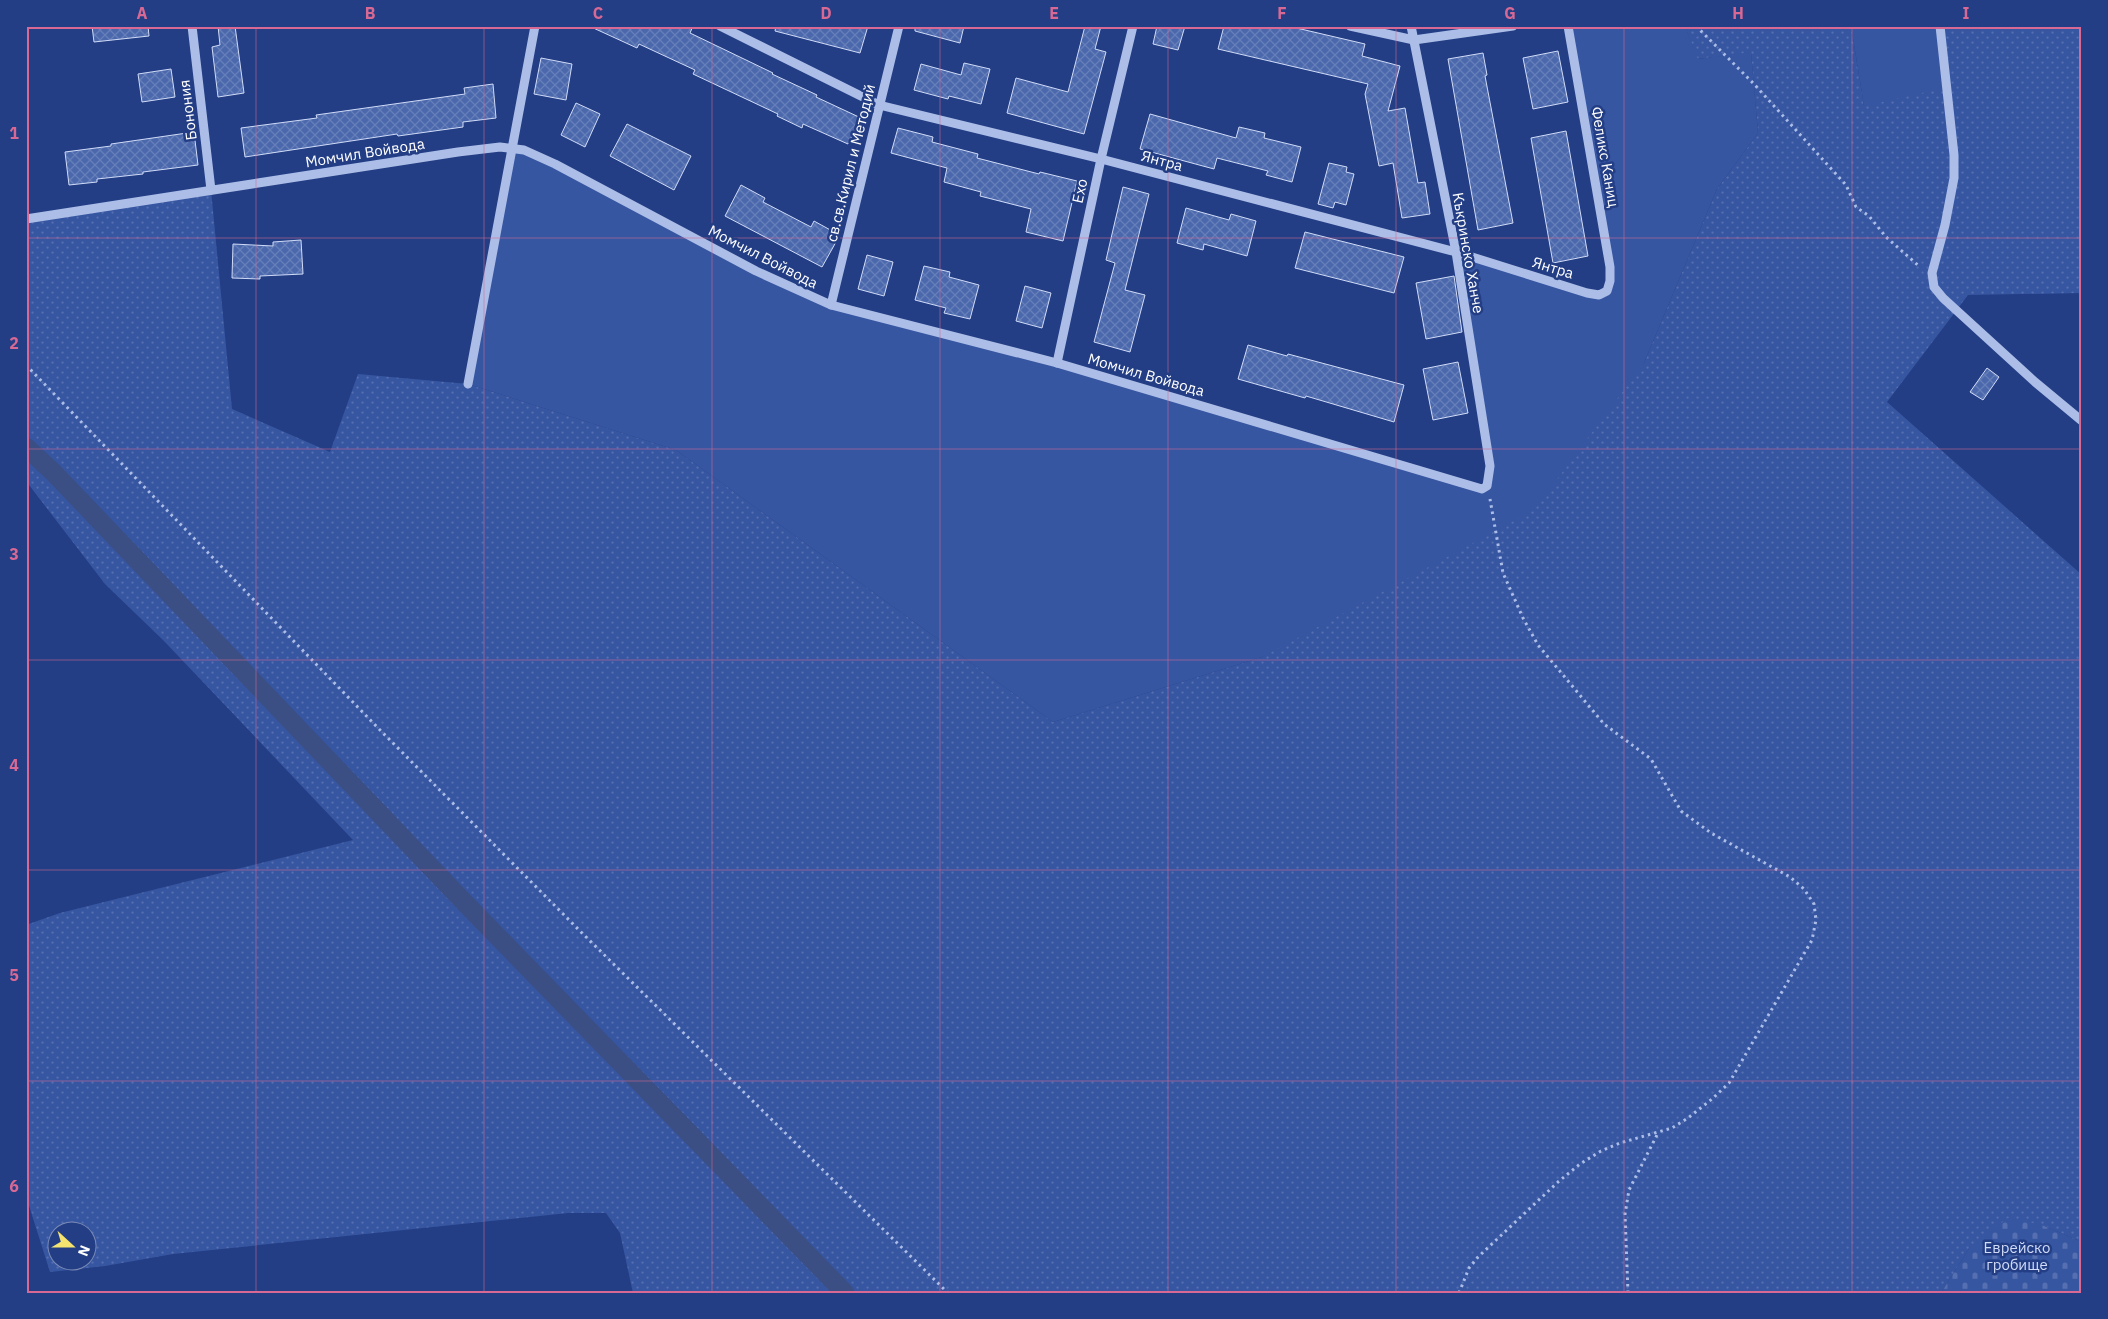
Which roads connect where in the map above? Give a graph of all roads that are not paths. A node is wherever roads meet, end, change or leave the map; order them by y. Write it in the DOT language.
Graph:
graph roads {
  1 [pos="192,26"];
  2 [pos="536,26"];
  3 [pos="720,26"];
  4 [pos="899,26"];
  5 [pos="1133,26"];
  6 [pos="1350,26"];
  7 [pos="1411,26"];
  8 [pos="1513,26"];
  9 [pos="1568,26"];
  10 [pos="1940,26"];
  11 [pos="1414,40"];
  12 [pos="880,105"];
  13 [pos="514,147"];
  14 [pos="1101,159"];
  15 [pos="211,190"];
  16 [pos="26,219"];
  17 [pos="1456,252"];
  18 [pos="1607,291"];
  19 [pos="831,306"];
  20 [pos="1057,363"];
  21 [pos="468,384"];
  22 [pos="2082,421"];
  23 [pos="1487,486"];
  1 -- 15 [label="street, Бонония"];
  2 -- 13 [label="street"];
  3 -- 12 [label="street, Янтра"];
  4 -- 12 [label="street, св.св.Кирил и Методий"];
  5 -- 14 [label="street, Ехо"];
  6 -- 11 [label="street"];
  7 -- 11 [label="street, Къкринско Ханче"];
  8 -- 11 [label="street"];
  9 -- 18 [label="street, Феликс Каниц"];
  10 -- 22 [label="street"];
  11 -- 17 [label="street, Къкринско Ханче"];
  12 -- 14 [label="street, Янтра"];
  12 -- 19 [label="street, св.св.Кирил и Методий"];
  13 -- 15 [label="street, Момчил Войвода"];
  13 -- 19 [label="street, Момчил Войвода"];
  13 -- 21 [label="street"];
  14 -- 17 [label="street, Янтра"];
  14 -- 20 [label="street, Ехо"];
  15 -- 16 [label="street, Момчил Войвода"];
  17 -- 18 [label="street, Янтра"];
  17 -- 23 [label="street, Къкринско Ханче"];
  19 -- 20 [label="street, Момчил Войвода"];
  20 -- 23 [label="street, Момчил Войвода"];
}
